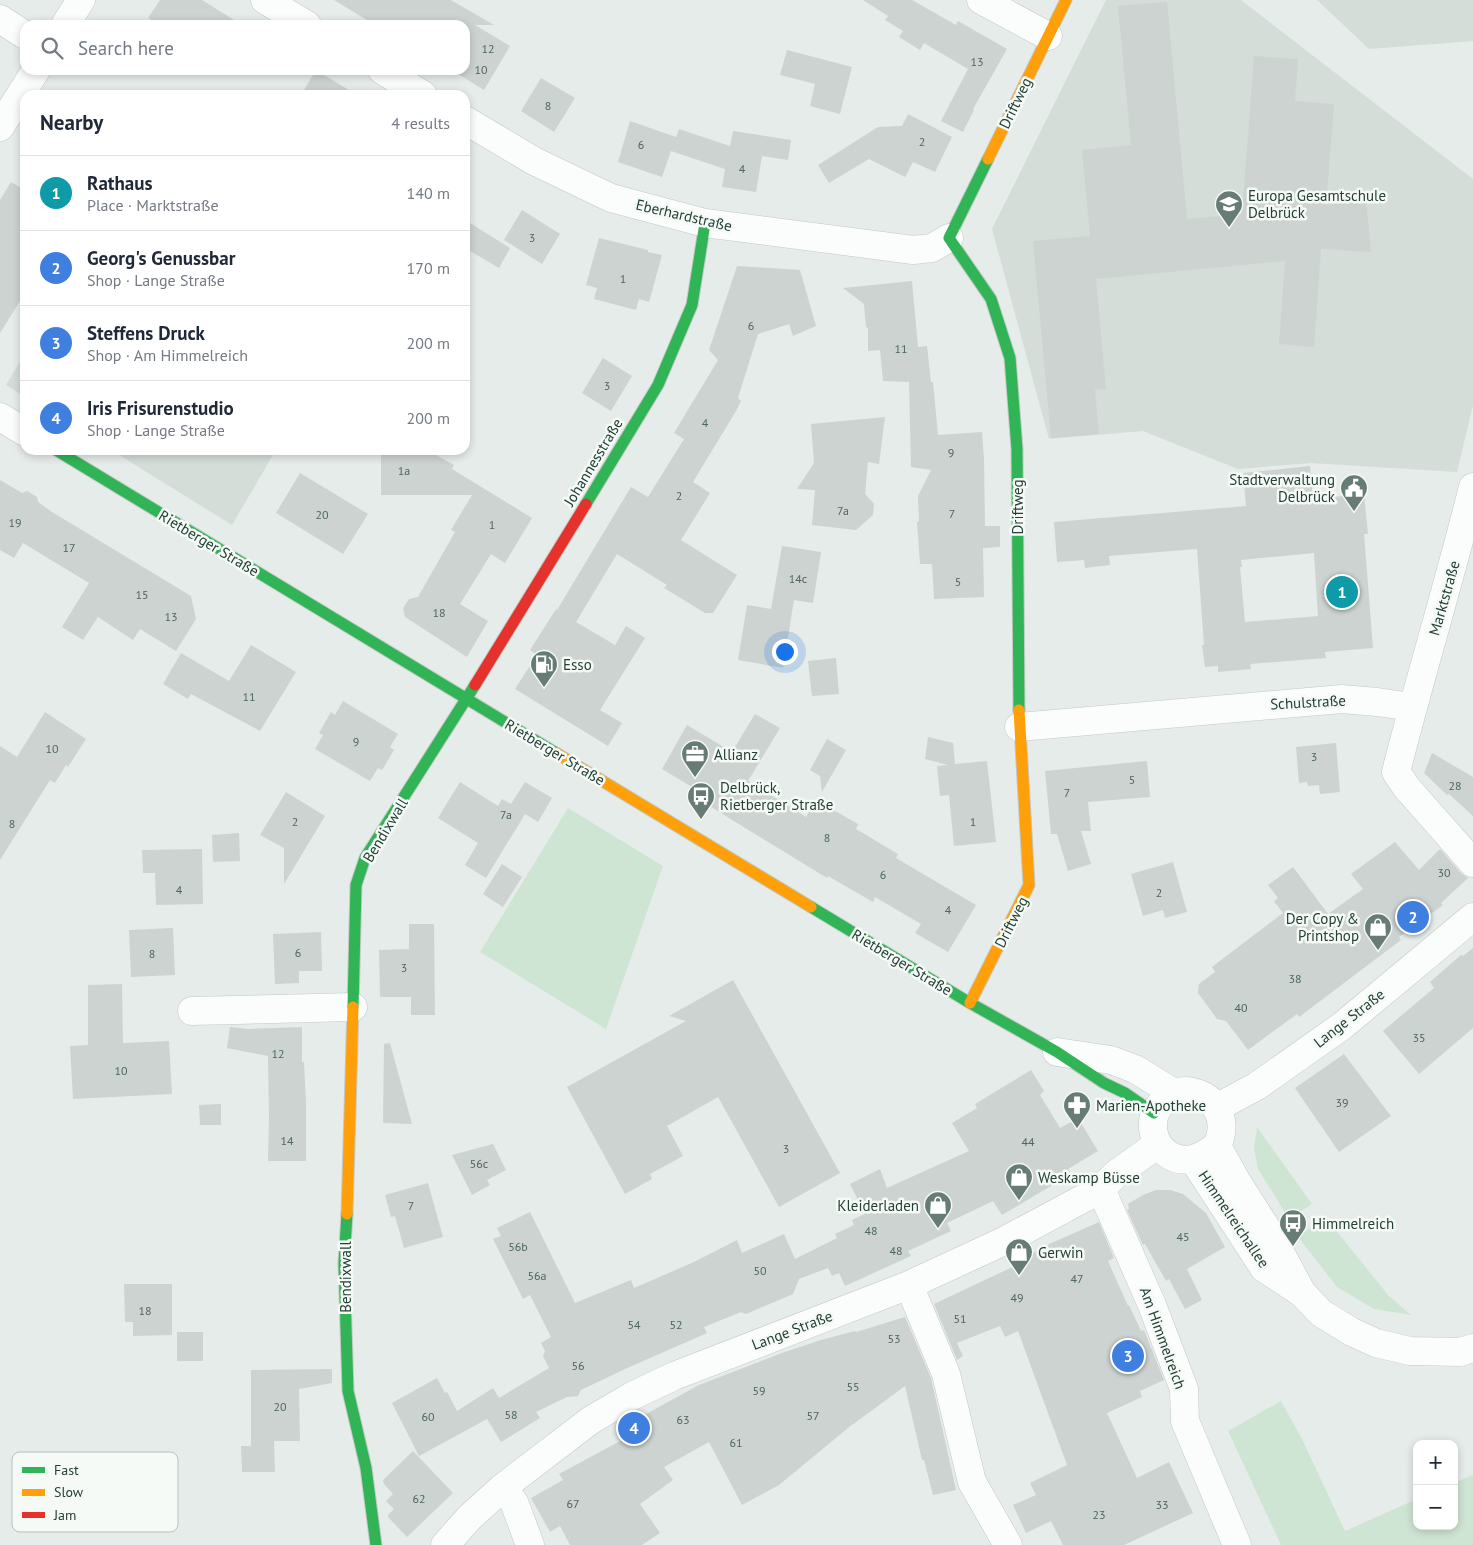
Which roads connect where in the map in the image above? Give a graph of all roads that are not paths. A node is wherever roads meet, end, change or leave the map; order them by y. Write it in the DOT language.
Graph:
graph roads {
  1 [pos="81,0"];
  2 [pos="265,0"];
  3 [pos="982,0"];
  4 [pos="1066,0"];
  5 [pos="0,19"];
  6 [pos="68,20"];
  7 [pos="299,20"];
  8 [pos="20,32"];
  9 [pos="1048,36"];
  10 [pos="33,75"];
  11 [pos="390,75"];
  12 [pos="23,90"];
  13 [pos="415,90"];
  14 [pos="20,95"];
  15 [pos="470,123"];
  16 [pos="0,127"];
  17 [pos="705,223"];
  18 [pos="949,238"];
  19 [pos="0,416"];
  20 [pos="20,429"];
  21 [pos="64,455"];
  22 [pos="1473,487"];
  23 [pos="467,699"];
  24 [pos="1412,708"];
  25 [pos="1019,727"];
  26 [pos="1473,863"];
  27 [pos="1473,917"];
  28 [pos="970,1003"];
  29 [pos="353,1007"];
  30 [pos="192,1011"];
  31 [pos="1057,1052"];
  32 [pos="1174,1093"];
  33 [pos="1216,1108"];
  34 [pos="1154,1113"];
  35 [pos="1158,1144"];
  36 [pos="1217,1146"];
  37 [pos="1194,1159"];
  38 [pos="1101,1189"];
  39 [pos="909,1285"];
  40 [pos="1302,1292"];
  41 [pos="1473,1348"];
  42 [pos="502,1488"];
  43 [pos="376,1545"];
  44 [pos="445,1545"];
  45 [pos="530,1545"];
  46 [pos="1008,1545"];
  47 [pos="1237,1545"];
  1 -- 6 [label="street"];
  2 -- 7 [label="street"];
  3 -- 9 [label="street"];
  4 -- 9 [label="street, Driftweg"];
  5 -- 8 [label="street"];
  9 -- 18 [label="street, Driftweg"];
  10 -- 12 [label="street"];
  11 -- 13 [label="street"];
  14 -- 16 [label="street"];
  15 -- 17 [label="street, Eberhardstraße"];
  17 -- 18 [label="street, Eberhardstraße"];
  17 -- 23 [label="street, Johannesstraße"];
  18 -- 25 [label="street, Driftweg"];
  19 -- 20 [label="street"];
  21 -- 23 [label="street, Rietberger Straße"];
  22 -- 24 [label="street, Marktstraße"];
  23 -- 28 [label="street, Rietberger Straße"];
  23 -- 29 [label="street, Bendixwall"];
  24 -- 25 [label="street, Schulstraße"];
  24 -- 26 [label="street"];
  25 -- 28 [label="street, Driftweg"];
  27 -- 33 [label="street, Lange Straße"];
  28 -- 31 [label="street, Rietberger Straße"];
  29 -- 30 [label="street"];
  29 -- 43 [label="street, Bendixwall"];
  31 -- 32 [label="street, Rietberger Straße"];
  31 -- 34 [label="street, Rietberger Straße"];
  32 -- 33 [label="street"];
  32 -- 34 [label="street"];
  33 -- 36 [label="street"];
  34 -- 35 [label="street"];
  35 -- 37 [label="street"];
  35 -- 38 [label="street, Lange Straße"];
  36 -- 37 [label="street"];
  36 -- 40 [label="street, Himmelreichallee"];
  37 -- 40 [label="street, Himmelreichallee"];
  38 -- 39 [label="street, Lange Straße"];
  38 -- 47 [label="street, Am Himmelreich"];
  39 -- 42 [label="street, Lange Straße"];
  39 -- 46 [label="street"];
  40 -- 41 [label="street, Himmelreichallee"];
  42 -- 44 [label="street, Lange Straße"];
  42 -- 45 [label="street"];
}
